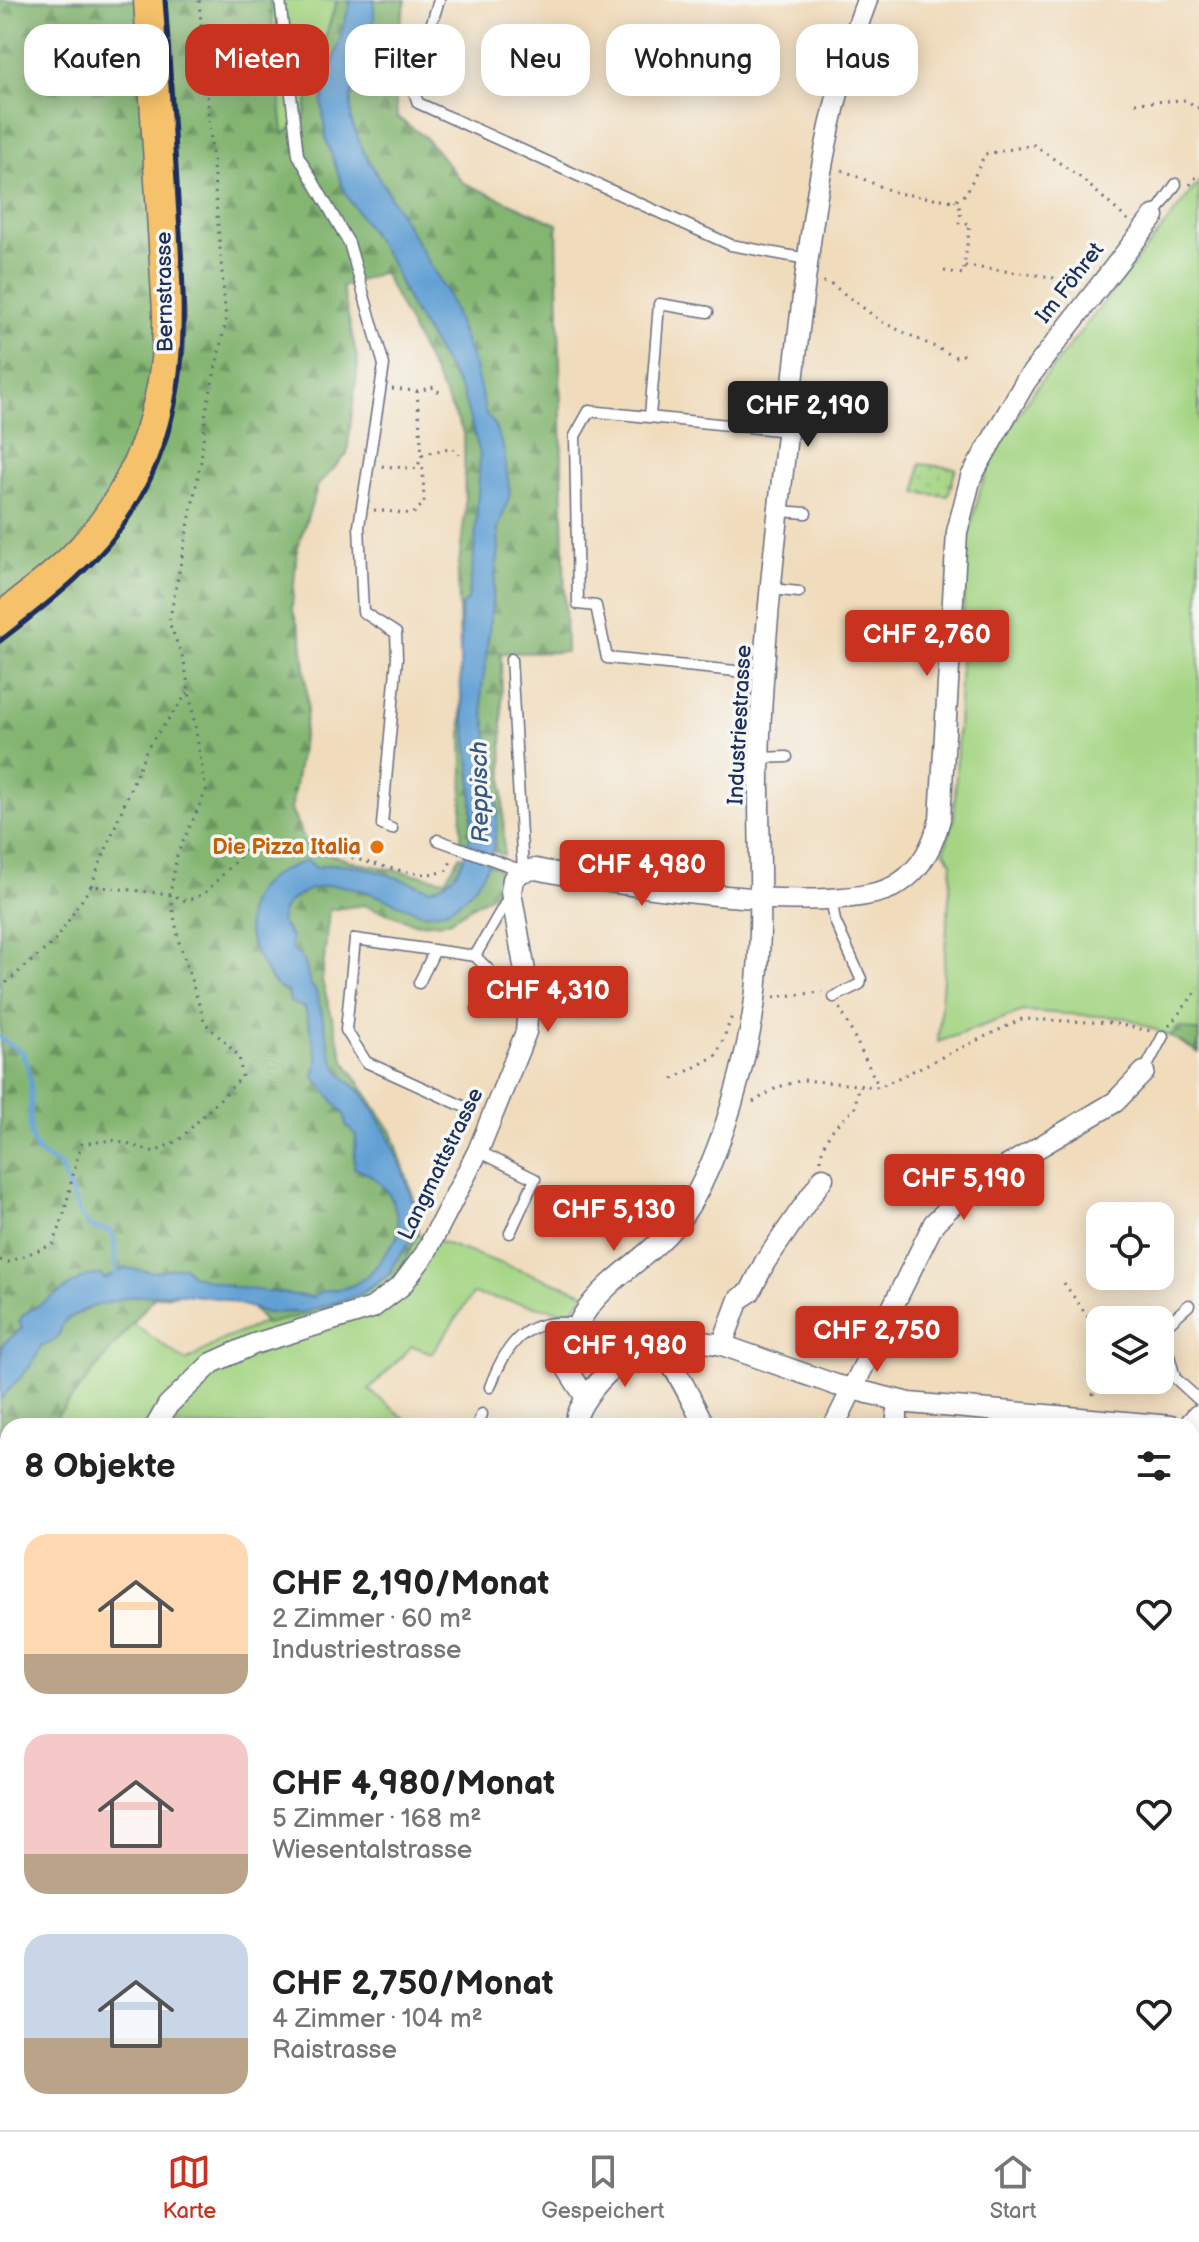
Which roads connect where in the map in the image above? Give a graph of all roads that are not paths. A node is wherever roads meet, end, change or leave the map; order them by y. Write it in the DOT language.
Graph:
graph roads {
  1 [pos="150,0"];
  2 [pos="280,0"];
  3 [pos="439,0"];
  4 [pos="867,0"];
  5 [pos="1176,184"];
  6 [pos="1148,223"];
  7 [pos="806,270"];
  8 [pos="708,312"];
  9 [pos="650,417"];
  10 [pos="788,431"];
  11 [pos="780,511"];
  12 [pos="806,513"];
  13 [pos="772,589"];
  14 [pos="799,592"];
  15 [pos="0,620"];
  16 [pos="511,659"];
  17 [pos="765,674"];
  18 [pos="787,757"];
  19 [pos="759,758"];
  20 [pos="392,829"];
  21 [pos="438,840"];
  22 [pos="523,871"];
  23 [pos="511,892"];
  24 [pos="760,898"];
  25 [pos="831,898"];
  26 [pos="435,950"];
  27 [pos="475,956"];
  28 [pos="419,983"];
  29 [pos="834,997"];
  30 [pos="477,1009"];
  31 [pos="1163,1036"];
  32 [pos="1144,1072"];
  33 [pos="465,1107"];
  34 [pos="478,1151"];
  35 [pos="823,1178"];
  36 [pos="510,1233"];
  37 [pos="1189,1305"];
  38 [pos="576,1324"];
  39 [pos="722,1345"];
  40 [pos="658,1352"];
  41 [pos="490,1387"];
  42 [pos="851,1389"];
  43 [pos="586,1398"];
  44 [pos="897,1400"];
  45 [pos="1199,1400"];
  46 [pos="482,1414"];
  47 [pos="161,1418"];
  48 [pos="480,1418"];
  49 [pos="577,1418"];
  50 [pos="698,1418"];
  51 [pos="838,1418"];
  52 [pos="897,1418"];
  53 [pos="1072,1418"];
  1 -- 15 [label="main road, Bernstrasse"];
  2 -- 20 [label="lane"];
  3 -- 7 [label="lane"];
  4 -- 7 [label="street, Industriestrasse"];
  5 -- 6 [label="lane"];
  6 -- 25 [label="street, Im Föhret"];
  7 -- 10 [label="street, Industriestrasse"];
  8 -- 9 [label="lane"];
  9 -- 10 [label="lane"];
  9 -- 17 [label="lane"];
  10 -- 11 [label="street, Industriestrasse"];
  11 -- 12 [label="lane"];
  11 -- 13 [label="street, Industriestrasse"];
  13 -- 14 [label="lane"];
  13 -- 17 [label="street, Industriestrasse"];
  16 -- 22 [label="lane"];
  17 -- 19 [label="street, Industriestrasse"];
  18 -- 19 [label="lane"];
  19 -- 24 [label="street, Industriestrasse"];
  21 -- 22 [label="lane"];
  22 -- 23 [label="street"];
  22 -- 24 [label="street, Im Föhret"];
  23 -- 27 [label="lane"];
  23 -- 34 [label="street, Langmattstrasse"];
  24 -- 25 [label="street, Im Föhret"];
  24 -- 38 [label="street, Industriestrasse"];
  25 -- 29 [label="lane"];
  26 -- 27 [label="lane"];
  26 -- 28 [label="lane"];
  26 -- 33 [label="lane"];
  27 -- 30 [label="lane"];
  31 -- 32 [label="lane"];
  32 -- 42 [label="street"];
  34 -- 36 [label="lane"];
  34 -- 47 [label="street, Langmattstrasse"];
  35 -- 39 [label="street"];
  37 -- 45 [label="lane"];
  38 -- 41 [label="lane"];
  38 -- 43 [label="street, Industriestrasse"];
  39 -- 40 [label="street"];
  39 -- 42 [label="street"];
  40 -- 43 [label="street"];
  40 -- 50 [label="street"];
  42 -- 44 [label="street"];
  42 -- 51 [label="street"];
  43 -- 49 [label="street"];
  44 -- 52 [label="street"];
  44 -- 53 [label="street"];
  46 -- 48 [label="lane"];
}
